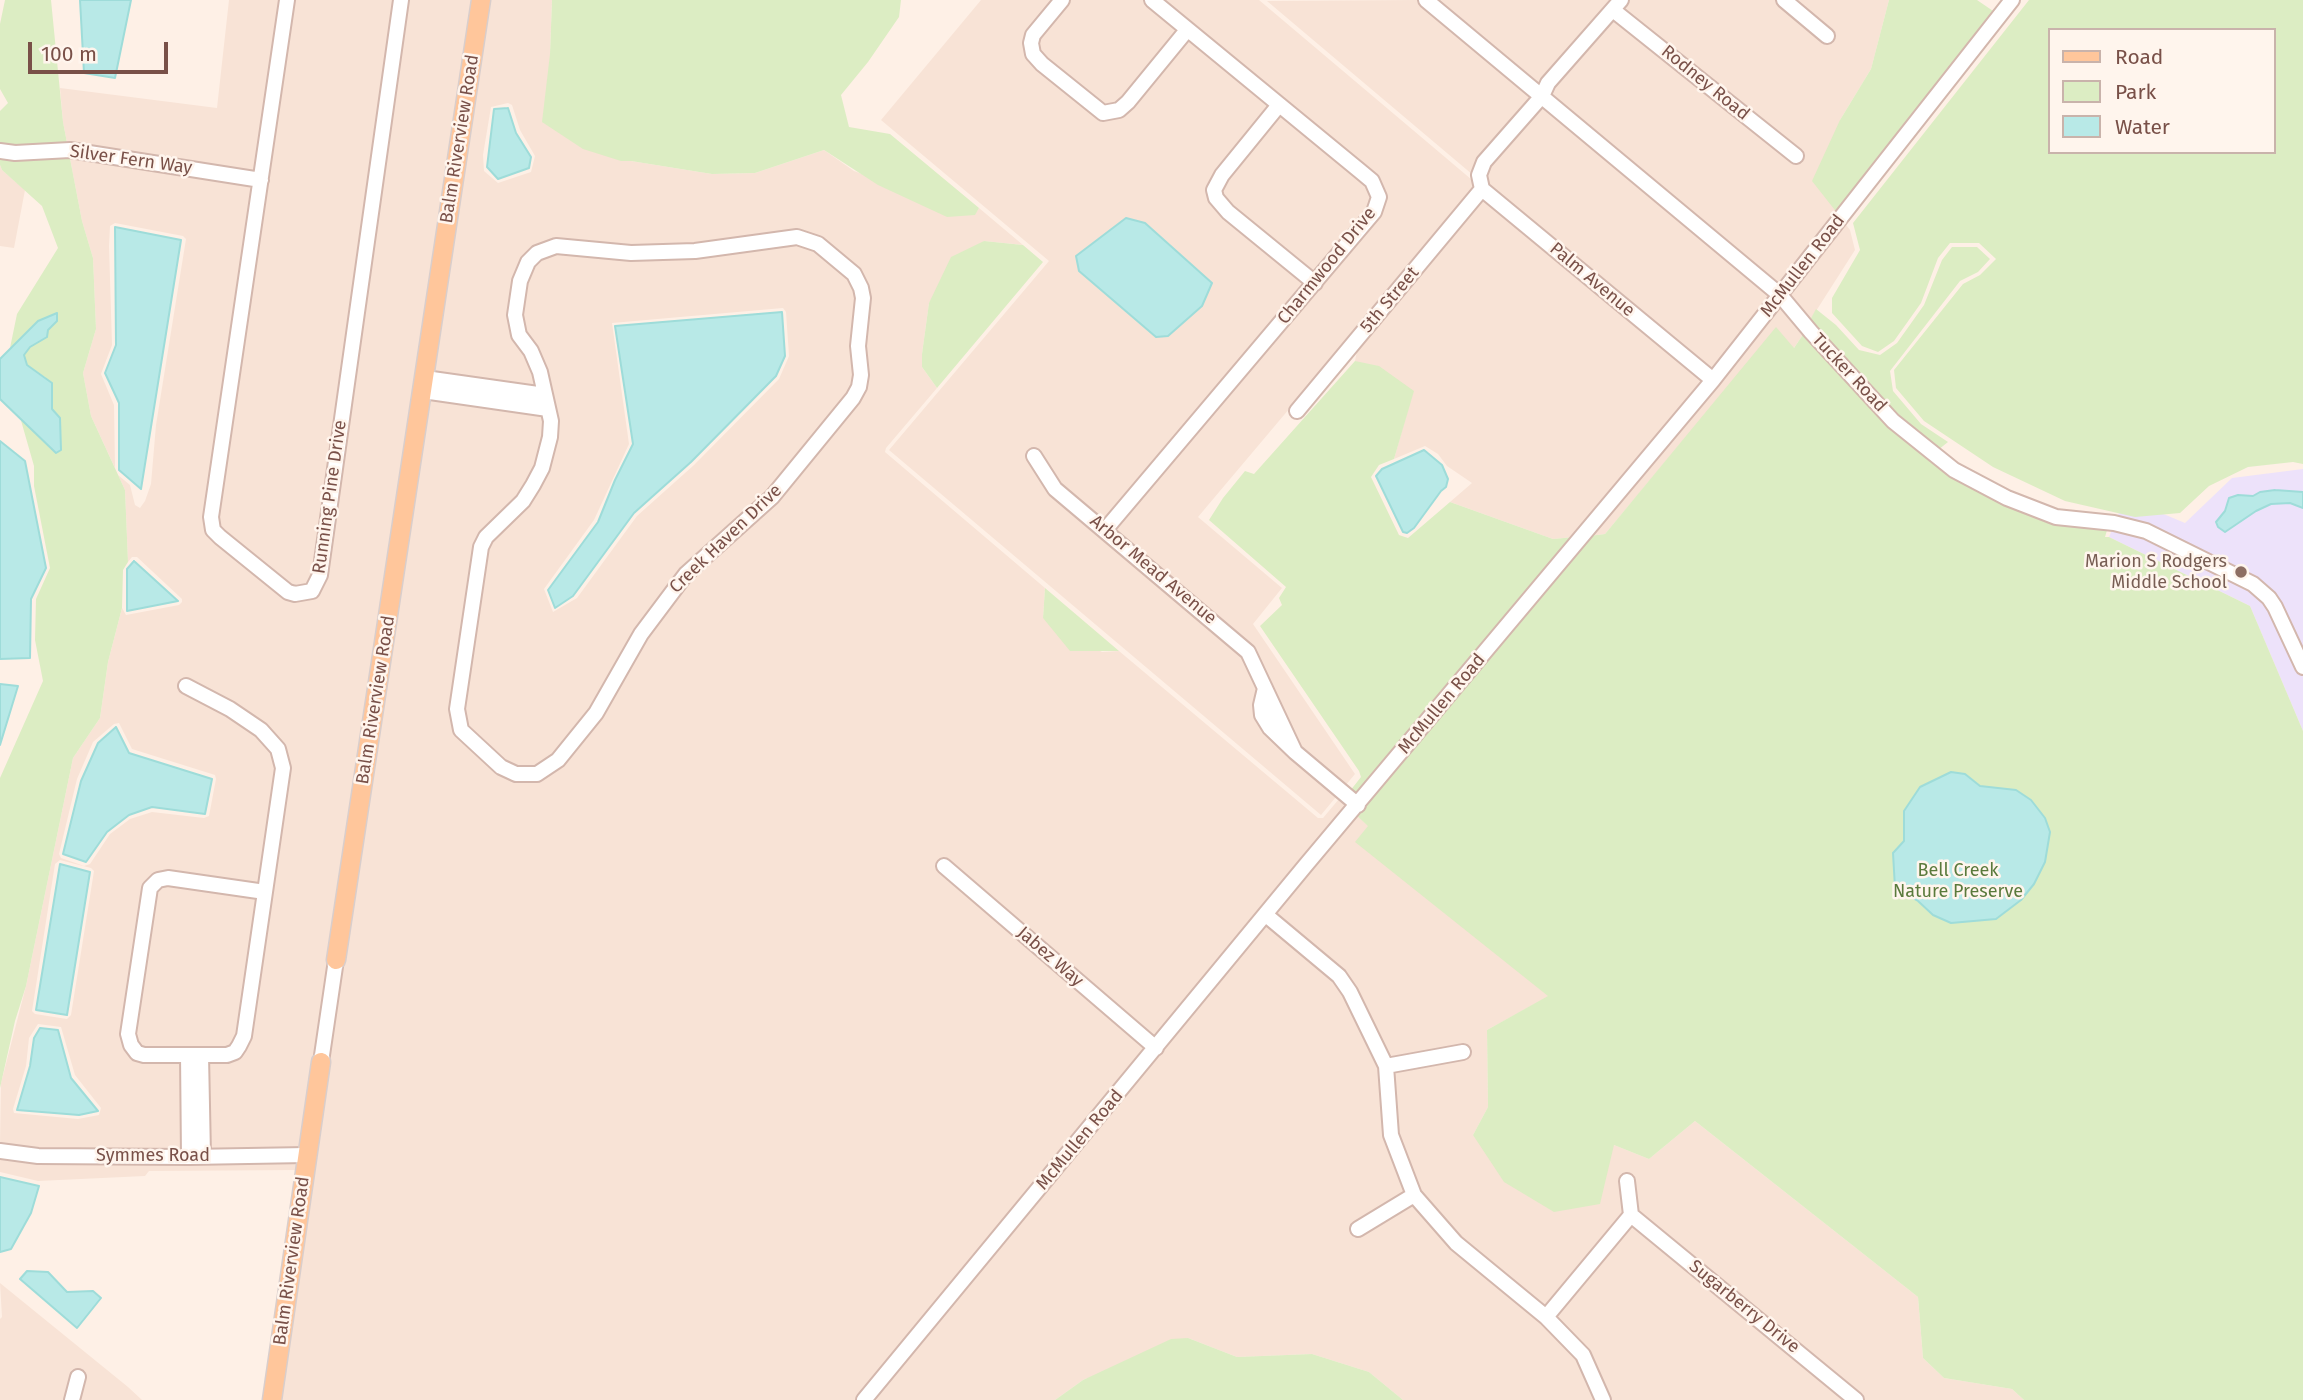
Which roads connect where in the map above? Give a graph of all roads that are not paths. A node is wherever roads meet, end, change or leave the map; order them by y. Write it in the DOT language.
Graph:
graph roads {
  1 [pos="287,0"];
  2 [pos="401,0"];
  3 [pos="481,0"];
  4 [pos="1062,0"];
  5 [pos="1152,0"];
  6 [pos="1426,0"];
  7 [pos="1784,0"];
  8 [pos="2012,0"];
  9 [pos="1617,5"];
  10 [pos="1187,30"];
  11 [pos="1827,36"];
  12 [pos="1542,96"];
  13 [pos="1279,105"];
  14 [pos="0,150"];
  15 [pos="1796,156"];
  16 [pos="261,180"];
  17 [pos="1481,182"];
  18 [pos="1315,283"];
  19 [pos="1780,296"];
  20 [pos="1713,380"];
  21 [pos="424,384"];
  22 [pos="547,402"];
  23 [pos="1297,411"];
  24 [pos="1034,456"];
  25 [pos="1105,530"];
  26 [pos="2303,667"];
  27 [pos="186,686"];
  28 [pos="1265,688"];
  29 [pos="1295,752"];
  30 [pos="1358,805"];
  31 [pos="944,866"];
  32 [pos="265,892"];
  33 [pos="1266,915"];
  34 [pos="336,960"];
  35 [pos="1156,1048"];
  36 [pos="1463,1052"];
  37 [pos="194,1055"];
  38 [pos="321,1062"];
  39 [pos="1386,1066"];
  40 [pos="0,1151"];
  41 [pos="307,1155"];
  42 [pos="196,1157"];
  43 [pos="1627,1181"];
  44 [pos="1415,1195"];
  45 [pos="1632,1215"];
  46 [pos="1358,1229"];
  47 [pos="1546,1317"];
  48 [pos="78,1377"];
  49 [pos="72,1400"];
  50 [pos="272,1400"];
  51 [pos="864,1400"];
  52 [pos="1603,1400"];
  53 [pos="1856,1400"];
  1 -- 16 [label="street, Running Pine Drive"];
  2 -- 16 [label="street, Running Pine Drive"];
  3 -- 21 [label="main road, Balm Riverview Road"];
  4 -- 10 [label="street"];
  5 -- 10 [label="street, Charmwood Drive"];
  6 -- 12 [label="street, Tucker Road"];
  7 -- 11 [label="street"];
  8 -- 19 [label="street, McMullen Road"];
  9 -- 12 [label="street, 5th Street"];
  9 -- 15 [label="street, Rodney Road"];
  10 -- 13 [label="street, Charmwood Drive"];
  12 -- 17 [label="street, 5th Street"];
  12 -- 19 [label="street, Tucker Road"];
  13 -- 18 [label="street, Charmwood Drive"];
  13 -- 18 [label="street"];
  14 -- 16 [label="street, Silver Fern Way"];
  17 -- 20 [label="street, Palm Avenue"];
  17 -- 23 [label="street, 5th Street"];
  18 -- 25 [label="street, Charmwood Drive"];
  19 -- 20 [label="street, McMullen Road"];
  19 -- 26 [label="street, Tucker Road"];
  20 -- 30 [label="street, McMullen Road"];
  21 -- 22 [label="street"];
  21 -- 34 [label="main road, Balm Riverview Road"];
  22 -- 22 [label="street, Creek Haven Drive"];
  24 -- 25 [label="street, Arbor Mead Avenue"];
  25 -- 28 [label="street, Arbor Mead Avenue"];
  27 -- 32 [label="street"];
  28 -- 29 [label="street, Arbor Mead Avenue"];
  28 -- 29 [label="street, Arbor Mead Avenue"];
  29 -- 30 [label="street, Arbor Mead Avenue"];
  30 -- 33 [label="street, McMullen Road"];
  31 -- 35 [label="street, Jabez Way"];
  32 -- 37 [label="street"];
  32 -- 37 [label="street"];
  33 -- 35 [label="street, McMullen Road"];
  33 -- 39 [label="street"];
  34 -- 38 [label="street, Balm Riverview Road"];
  35 -- 51 [label="street, McMullen Road"];
  36 -- 39 [label="street"];
  37 -- 42 [label="street"];
  38 -- 41 [label="main road, Balm Riverview Road"];
  39 -- 44 [label="street"];
  40 -- 42 [label="street, Symmes Road"];
  41 -- 42 [label="street, Symmes Road"];
  41 -- 50 [label="main road, Balm Riverview Road"];
  43 -- 45 [label="street"];
  44 -- 46 [label="street"];
  44 -- 47 [label="street"];
  45 -- 47 [label="street"];
  45 -- 53 [label="street, Sugarberry Drive"];
  47 -- 52 [label="street"];
  48 -- 49 [label="street"];
}
